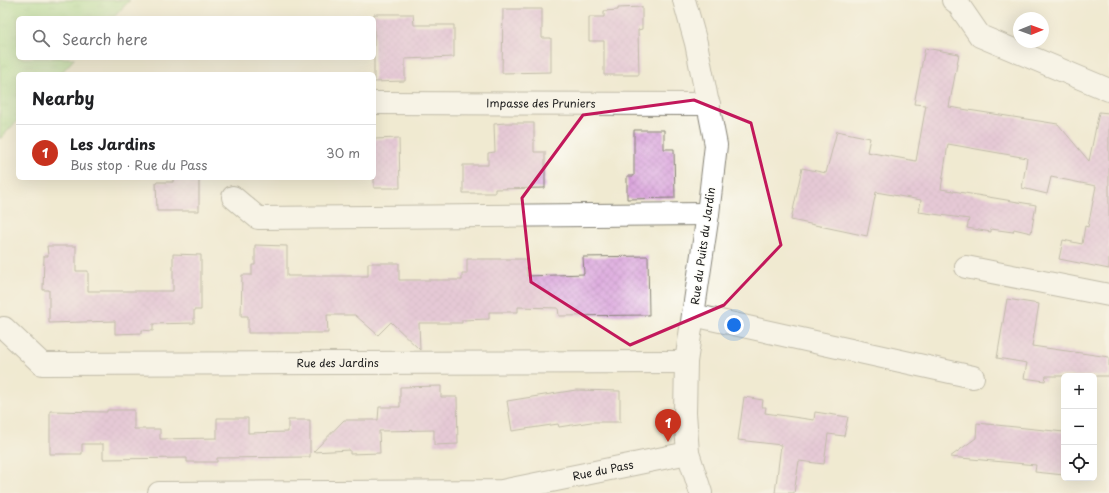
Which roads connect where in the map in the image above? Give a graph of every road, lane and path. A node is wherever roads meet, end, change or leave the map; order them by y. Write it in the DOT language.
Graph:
graph roads {
  1 [pos="684,0"];
  2 [pos="953,0"];
  3 [pos="1109,90"];
  4 [pos="376,103"];
  5 [pos="709,104"];
  6 [pos="233,197"];
  7 [pos="708,214"];
  8 [pos="966,267"];
  9 [pos="1109,295"];
  10 [pos="693,315"];
  11 [pos="4,328"];
  12 [pos="686,362"];
  13 [pos="973,377"];
  14 [pos="688,453"];
  15 [pos="159,493"];
  16 [pos="701,493"];
  1 -- 5 [label="street, Rue du Puits du Jardin"];
  2 -- 3 [label="street"];
  4 -- 5 [label="street, Impasse des Pruniers"];
  5 -- 7 [label="street, Rue du Puits du Jardin"];
  6 -- 7 [label="street"];
  7 -- 10 [label="street, Rue du Puits du Jardin"];
  8 -- 9 [label="street"];
  10 -- 12 [label="street, Rue du Puits du Jardin"];
  10 -- 13 [label="street"];
  11 -- 12 [label="street, Rue des Jardins"];
  12 -- 14 [label="street, Rue du Puits du Jardin"];
  14 -- 15 [label="street, Rue du Pass"];
  14 -- 16 [label="street, Rue du Puits du Jardin"];
}
